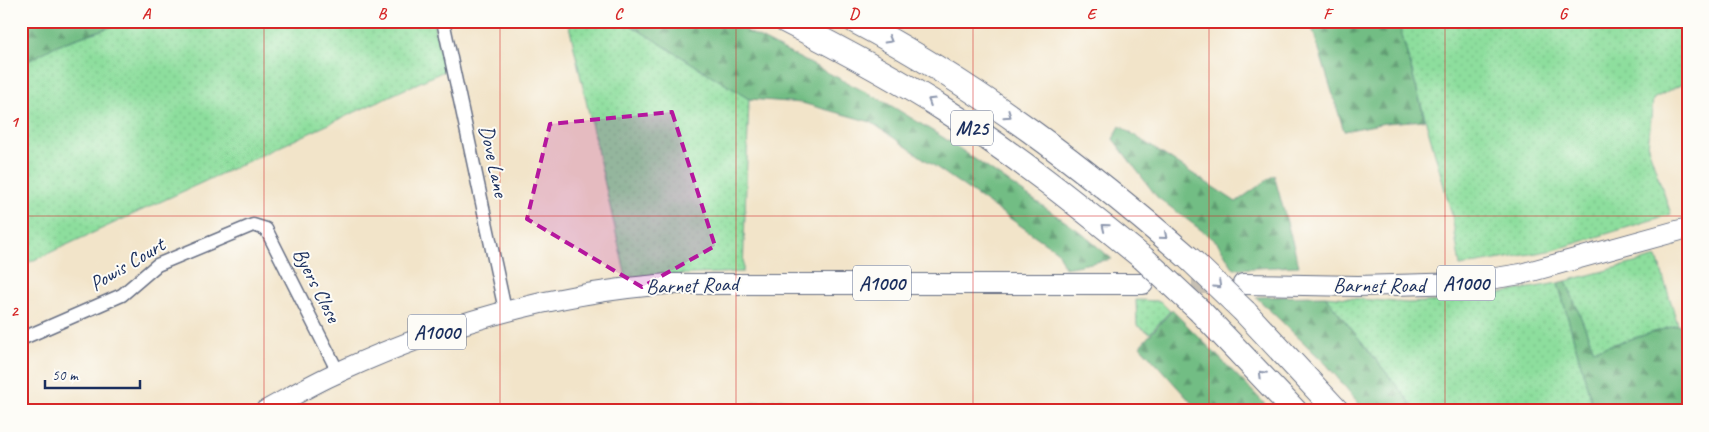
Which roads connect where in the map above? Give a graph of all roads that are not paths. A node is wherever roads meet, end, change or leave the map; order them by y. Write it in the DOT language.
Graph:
graph roads {
  1 [pos="443,21"];
  2 [pos="786,21"];
  3 [pos="855,21"];
  4 [pos="253,224"];
  5 [pos="1688,228"];
  6 [pos="1143,284"];
  7 [pos="1243,284"];
  8 [pos="505,310"];
  9 [pos="21,339"];
  10 [pos="338,372"];
  11 [pos="265,411"];
  12 [pos="1295,411"];
  13 [pos="1336,411"];
  1 -- 8 [label="street, Dove Lane"];
  12 -- 2 [label="highway, M25, one-way, bridge"];
  3 -- 13 [label="highway, M25, one-way, bridge"];
  4 -- 9 [label="street, Powis Court"];
  4 -- 10 [label="street, Byers Close"];
  5 -- 7 [label="main road, Barnet Road / A1000"];
  6 -- 8 [label="main road, Barnet Road / A1000"];
  8 -- 10 [label="main road, Barnet Road / A1000"];
  10 -- 11 [label="main road, Barnet Road / A1000"];
}
